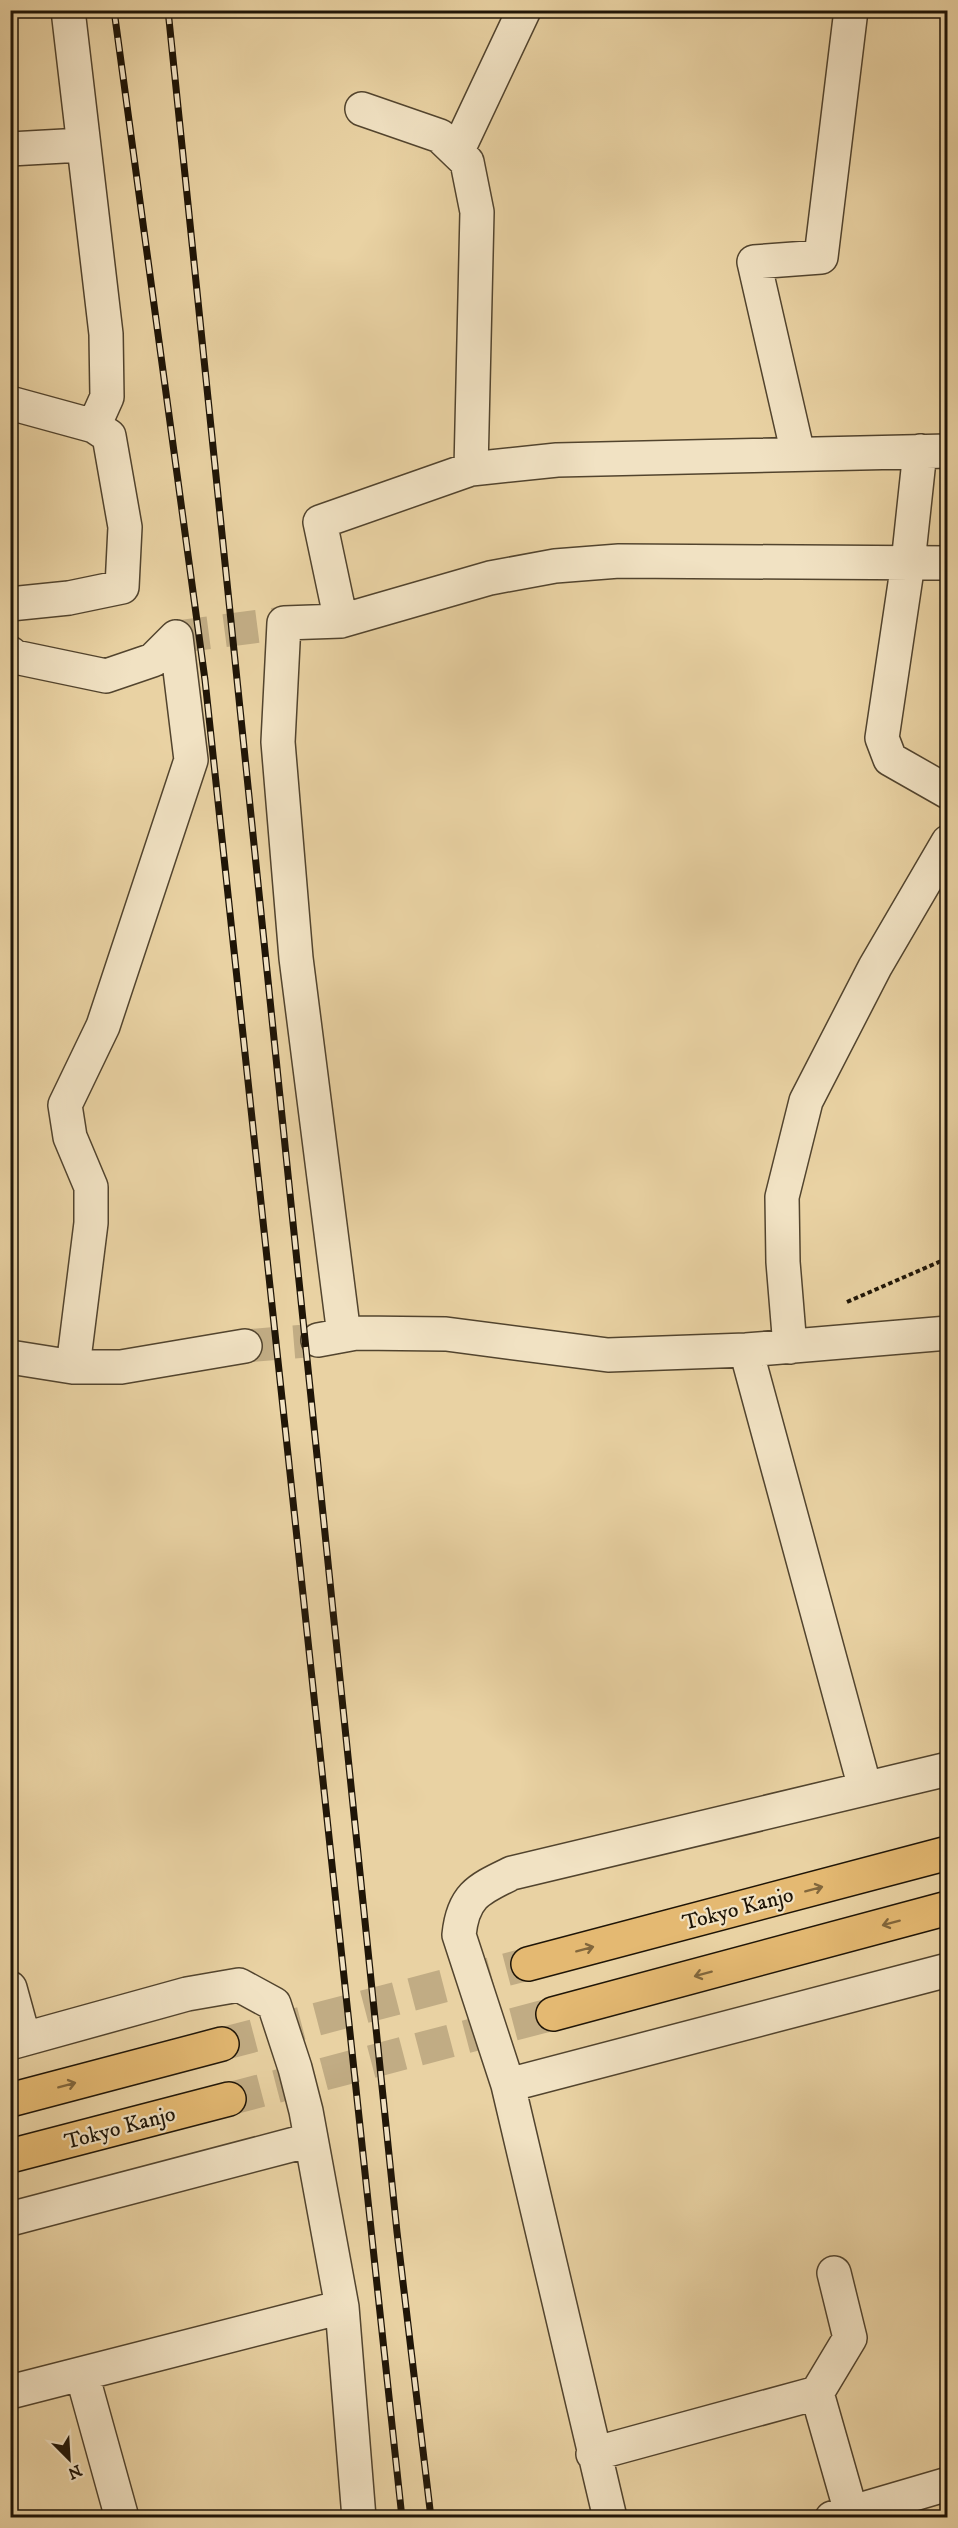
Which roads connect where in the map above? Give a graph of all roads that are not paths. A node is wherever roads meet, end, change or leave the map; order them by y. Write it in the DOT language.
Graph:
graph roads {
  1 [pos="68,10"];
  2 [pos="524,10"];
  3 [pos="851,10"];
  4 [pos="362,109"];
  5 [pos="82,145"];
  6 [pos="10,149"];
  7 [pos="457,152"];
  8 [pos="10,403"];
  9 [pos="94,426"];
  10 [pos="934,451"];
  11 [pos="798,454"];
  12 [pos="471,469"];
  13 [pos="909,563"];
  14 [pos="948,563"];
  15 [pos="10,604"];
  16 [pos="341,621"];
  17 [pos="12,656"];
  18 [pos="948,792"];
  19 [pos="948,842"];
  20 [pos="948,1333"];
  21 [pos="245,1346"];
  22 [pos="790,1347"];
  23 [pos="746,1350"];
  24 [pos="10,1357"];
  25 [pos="73,1367"];
  26 [pos="948,1768"];
  27 [pos="865,1788"];
  28 [pos="948,1853"];
  29 [pos="948,1908"];
  30 [pos="528,1964"];
  31 [pos="948,1970"];
  32 [pos="10,1988"];
  33 [pos="553,2014"];
  34 [pos="17,2041"];
  35 [pos="222,2044"];
  36 [pos="508,2085"];
  37 [pos="229,2099"];
  38 [pos="10,2100"];
  39 [pos="310,2140"];
  40 [pos="10,2156"];
  41 [pos="10,2219"];
  42 [pos="834,2273"];
  43 [pos="342,2307"];
  44 [pos="82,2374"];
  45 [pos="10,2392"];
  46 [pos="817,2393"];
  47 [pos="593,2454"];
  48 [pos="948,2484"];
  49 [pos="841,2515"];
  50 [pos="122,2517"];
  51 [pos="359,2517"];
  52 [pos="610,2517"];
  1 -- 5 [label="street"];
  2 -- 7 [label="street"];
  3 -- 11 [label="street"];
  4 -- 7 [label="street"];
  5 -- 6 [label="street"];
  5 -- 9 [label="street"];
  7 -- 12 [label="street"];
  8 -- 9 [label="street"];
  9 -- 15 [label="street"];
  10 -- 11 [label="street"];
  10 -- 13 [label="street"];
  11 -- 12 [label="street"];
  12 -- 16 [label="street"];
  13 -- 14 [label="street"];
  13 -- 16 [label="street"];
  13 -- 18 [label="street"];
  16 -- 23 [label="street"];
  17 -- 25 [label="street"];
  19 -- 22 [label="street"];
  20 -- 22 [label="street"];
  21 -- 25 [label="street"];
  22 -- 23 [label="street"];
  23 -- 27 [label="street"];
  24 -- 25 [label="street"];
  26 -- 27 [label="street"];
  27 -- 36 [label="street"];
  30 -- 28 [label="highway, Tokyo Kanjo, one-way"];
  29 -- 33 [label="highway, one-way"];
  31 -- 36 [label="street"];
  32 -- 34 [label="street"];
  34 -- 39 [label="street"];
  38 -- 35 [label="highway, one-way"];
  36 -- 47 [label="street"];
  37 -- 40 [label="highway, Tokyo Kanjo"];
  39 -- 41 [label="street"];
  39 -- 43 [label="street"];
  42 -- 46 [label="street"];
  43 -- 44 [label="street"];
  43 -- 51 [label="street"];
  44 -- 45 [label="street"];
  44 -- 50 [label="street"];
  46 -- 47 [label="street"];
  46 -- 49 [label="street"];
  47 -- 52 [label="street"];
  48 -- 49 [label="street"];
}
